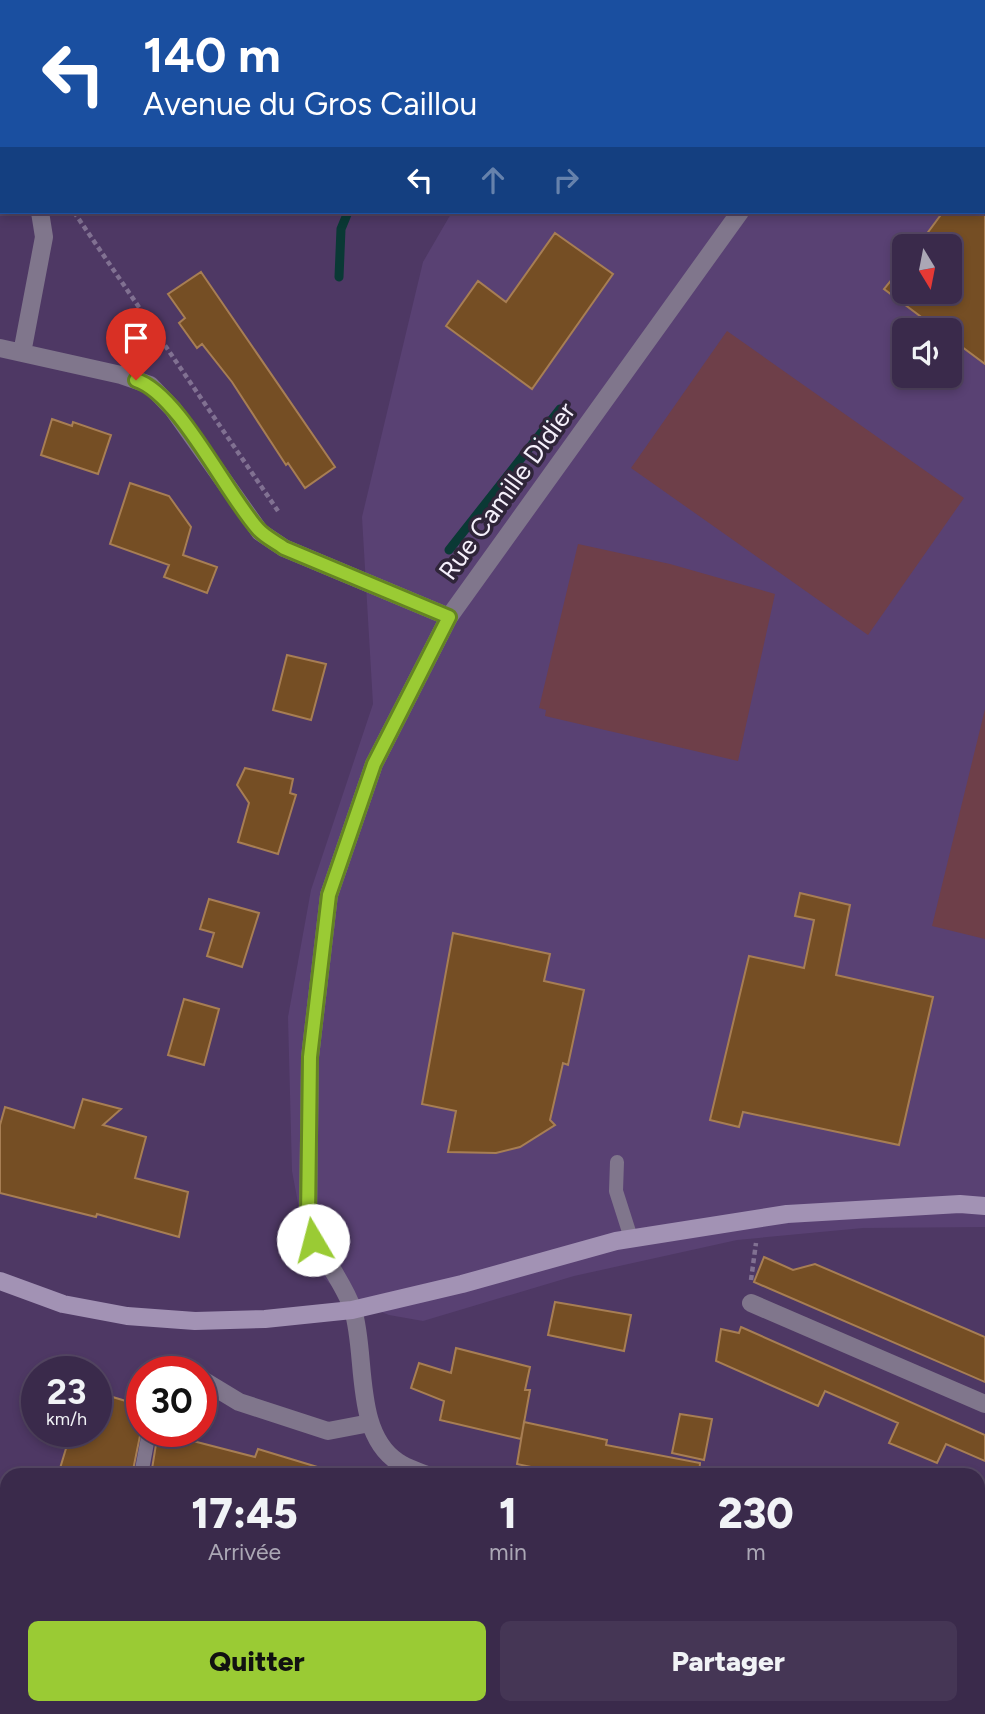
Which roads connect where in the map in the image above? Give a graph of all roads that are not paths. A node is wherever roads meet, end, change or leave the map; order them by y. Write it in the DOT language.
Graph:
graph roads {
  1 [pos="40,214"];
  2 [pos="739,214"];
  3 [pos="0,348"];
  4 [pos="22,353"];
  5 [pos="449,617"];
  6 [pos="617,1162"];
  7 [pos="985,1206"];
  8 [pos="631,1238"];
  9 [pos="0,1281"];
  10 [pos="751,1303"];
  11 [pos="352,1310"];
  12 [pos="217,1389"];
  13 [pos="985,1404"];
  14 [pos="370,1423"];
  15 [pos="146,1447"];
  16 [pos="142,1468"];
  17 [pos="411,1468"];
  1 -- 4 [label="street"];
  2 -- 5 [label="street, Rue Camille Didier"];
  3 -- 4 [label="street"];
  4 -- 5 [label="street"];
  5 -- 11 [label="street, Rue Camille Didier"];
  6 -- 8 [label="lane"];
  7 -- 8 [label="main road"];
  8 -- 11 [label="main road"];
  9 -- 11 [label="main road"];
  10 -- 13 [label="street"];
  11 -- 14 [label="street"];
  12 -- 14 [label="street"];
  14 -- 17 [label="street"];
  15 -- 16 [label="lane"];
}
